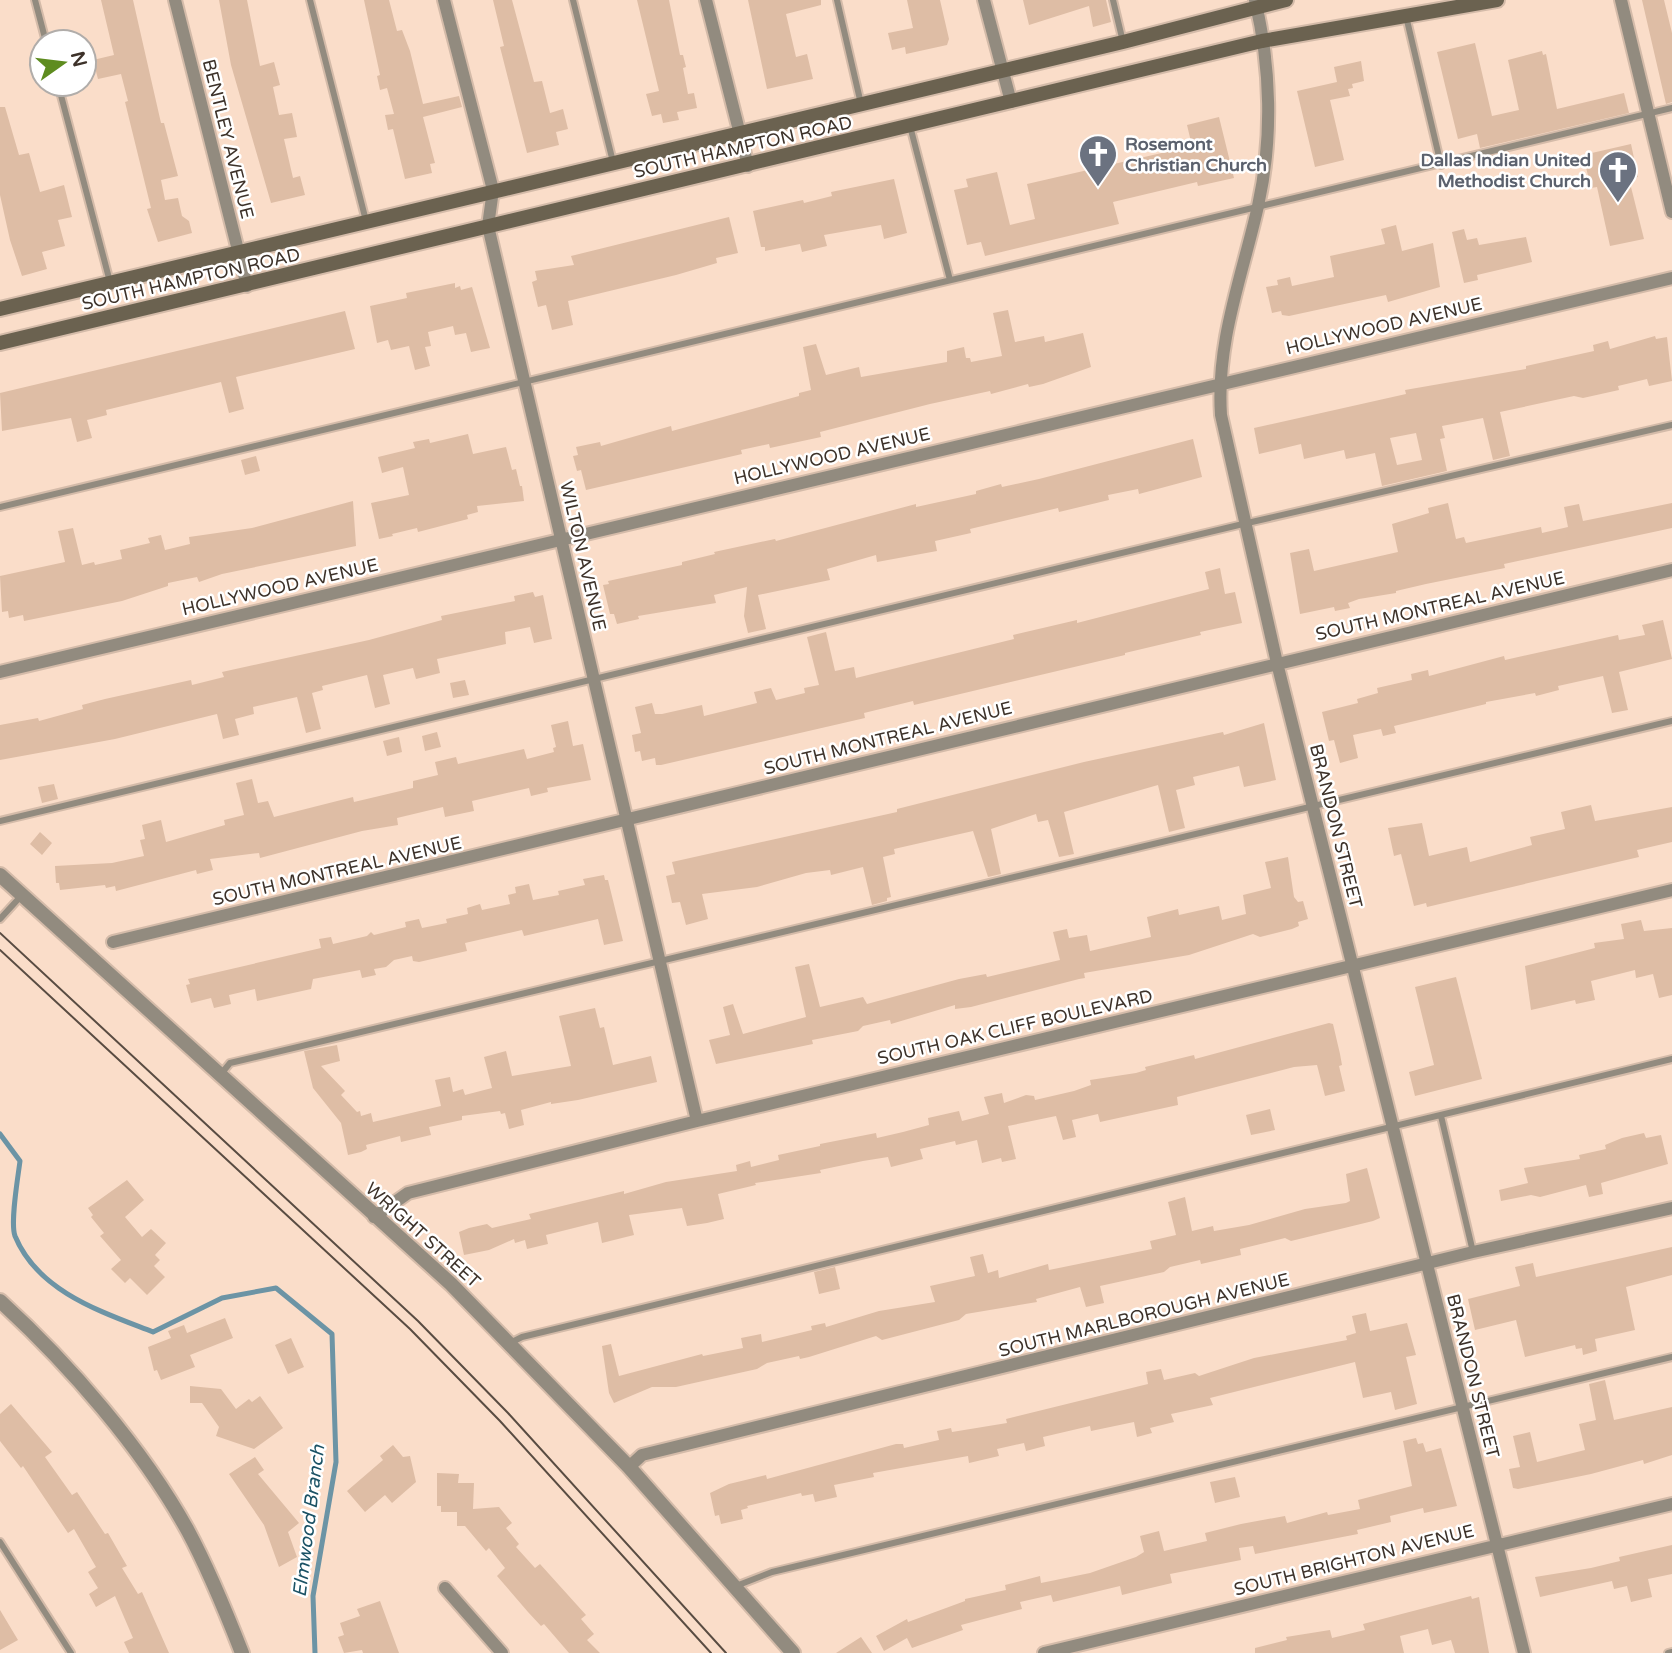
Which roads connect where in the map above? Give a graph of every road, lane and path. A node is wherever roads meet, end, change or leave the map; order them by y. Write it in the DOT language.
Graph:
graph roads {
  1 [pos="35,0"];
  2 [pos="175,0"];
  3 [pos="310,0"];
  4 [pos="444,0"];
  5 [pos="573,0"];
  6 [pos="706,0"];
  7 [pos="837,0"];
  8 [pos="984,0"];
  9 [pos="1113,0"];
  10 [pos="1286,0"];
  11 [pos="1497,0"];
  12 [pos="1621,0"];
  13 [pos="1255,3"];
  14 [pos="1406,14"];
  15 [pos="42,28"];
  16 [pos="1262,41"];
  17 [pos="1123,42"];
  18 [pos="1002,70"];
  19 [pos="62,98"];
  20 [pos="1011,102"];
  21 [pos="861,104"];
  22 [pos="1672,108"];
  23 [pos="1648,114"];
  24 [pos="910,126"];
  25 [pos="739,134"];
  26 [pos="613,162"];
  27 [pos="1441,165"];
  28 [pos="748,166"];
  29 [pos="493,190"];
  30 [pos="1258,207"];
  31 [pos="1672,212"];
  32 [pos="366,221"];
  33 [pos="488,226"];
  34 [pos="238,251"];
  35 [pos="1672,278"];
  36 [pos="950,280"];
  37 [pos="111,284"];
  38 [pos="247,286"];
  39 [pos="0,309"];
  40 [pos="0,343"];
  41 [pos="524,382"];
  42 [pos="1219,383"];
  43 [pos="1672,425"];
  44 [pos="0,507"];
  45 [pos="1243,524"];
  46 [pos="561,539"];
  47 [pos="1672,570"];
  48 [pos="1277,663"];
  49 [pos="0,672"];
  50 [pos="594,679"];
  51 [pos="1672,721"];
  52 [pos="1312,805"];
  53 [pos="627,820"];
  54 [pos="0,821"];
  55 [pos="0,875"];
  56 [pos="1672,890"];
  57 [pos="22,895"];
  58 [pos="0,919"];
  59 [pos="113,942"];
  60 [pos="659,961"];
  61 [pos="1352,965"];
  62 [pos="1672,1059"];
  63 [pos="220,1074"];
  64 [pos="1441,1116"];
  65 [pos="697,1121"];
  66 [pos="1392,1125"];
  67 [pos="1672,1208"];
  68 [pos="374,1217"];
  69 [pos="1474,1252"];
  70 [pos="1427,1265"];
  71 [pos="0,1301"];
  72 [pos="510,1343"];
  73 [pos="1672,1357"];
  74 [pos="1462,1405"];
  75 [pos="629,1467"];
  76 [pos="1672,1504"];
  77 [pos="0,1542"];
  78 [pos="1497,1543"];
  79 [pos="734,1586"];
  80 [pos="445,1588"];
  81 [pos="71,1653"];
  82 [pos="242,1653"];
  83 [pos="502,1653"];
  84 [pos="793,1653"];
  85 [pos="1044,1653"];
  86 [pos="1524,1653"];
  1 -- 15 [label="lane"];
  2 -- 34 [label="street, BENTLEY AVENUE"];
  3 -- 32 [label="lane"];
  4 -- 29 [label="street, WILTON AVENUE"];
  5 -- 26 [label="lane"];
  6 -- 25 [label="street"];
  7 -- 21 [label="lane"];
  8 -- 18 [label="street"];
  9 -- 17 [label="lane"];
  10 -- 13 [label="main road, SOUTH HAMPTON ROAD"];
  11 -- 14 [label="main road, SOUTH HAMPTON ROAD"];
  12 -- 23 [label="street"];
  13 -- 16 [label="street, BRANDON STREET"];
  13 -- 17 [label="main road, SOUTH HAMPTON ROAD"];
  14 -- 16 [label="main road, SOUTH HAMPTON ROAD"];
  14 -- 27 [label="lane"];
  16 -- 20 [label="main road, SOUTH HAMPTON ROAD"];
  16 -- 30 [label="street, BRANDON STREET"];
  17 -- 18 [label="main road, SOUTH HAMPTON ROAD"];
  18 -- 20 [label="street"];
  18 -- 21 [label="main road, SOUTH HAMPTON ROAD"];
  19 -- 37 [label="lane"];
  20 -- 24 [label="main road, SOUTH HAMPTON ROAD"];
  21 -- 25 [label="main road, SOUTH HAMPTON ROAD"];
  22 -- 23 [label="lane"];
  23 -- 27 [label="lane"];
  23 -- 31 [label="street"];
  24 -- 28 [label="main road, SOUTH HAMPTON ROAD"];
  24 -- 36 [label="lane"];
  25 -- 26 [label="main road, SOUTH HAMPTON ROAD"];
  25 -- 28 [label="street"];
  26 -- 29 [label="main road, SOUTH HAMPTON ROAD"];
  27 -- 30 [label="lane"];
  28 -- 33 [label="main road, SOUTH HAMPTON ROAD"];
  29 -- 32 [label="main road, SOUTH HAMPTON ROAD"];
  29 -- 33 [label="street, WILTON AVENUE"];
  30 -- 36 [label="lane"];
  30 -- 42 [label="street, BRANDON STREET"];
  32 -- 34 [label="main road, SOUTH HAMPTON ROAD"];
  33 -- 38 [label="main road, SOUTH HAMPTON ROAD"];
  33 -- 41 [label="street, WILTON AVENUE"];
  34 -- 37 [label="main road, SOUTH HAMPTON ROAD"];
  34 -- 38 [label="street, BENTLEY AVENUE"];
  35 -- 42 [label="street, HOLLYWOOD AVENUE"];
  36 -- 41 [label="lane"];
  37 -- 39 [label="main road, SOUTH HAMPTON ROAD"];
  38 -- 40 [label="main road, SOUTH HAMPTON ROAD"];
  41 -- 44 [label="lane"];
  41 -- 46 [label="street, WILTON AVENUE"];
  42 -- 45 [label="street, BRANDON STREET"];
  42 -- 46 [label="street, HOLLYWOOD AVENUE"];
  43 -- 45 [label="lane"];
  45 -- 48 [label="street, BRANDON STREET"];
  45 -- 50 [label="lane"];
  46 -- 49 [label="street, HOLLYWOOD AVENUE"];
  46 -- 50 [label="street, WILTON AVENUE"];
  47 -- 48 [label="street, SOUTH MONTREAL AVENUE"];
  48 -- 52 [label="street, BRANDON STREET"];
  48 -- 53 [label="street, SOUTH MONTREAL AVENUE"];
  50 -- 53 [label="street, WILTON AVENUE"];
  50 -- 54 [label="lane"];
  51 -- 52 [label="lane"];
  52 -- 60 [label="lane"];
  52 -- 61 [label="street, BRANDON STREET"];
  53 -- 59 [label="street, SOUTH MONTREAL AVENUE"];
  53 -- 60 [label="street, WILTON AVENUE"];
  55 -- 57 [label="street, WRIGHT STREET"];
  56 -- 61 [label="street, SOUTH OAK CLIFF BOULEVARD"];
  57 -- 58 [label="lane"];
  57 -- 63 [label="street, WRIGHT STREET"];
  60 -- 63 [label="lane"];
  60 -- 65 [label="street, WILTON AVENUE"];
  61 -- 65 [label="street, SOUTH OAK CLIFF BOULEVARD"];
  61 -- 66 [label="street, BRANDON STREET"];
  62 -- 64 [label="lane"];
  63 -- 68 [label="street, WRIGHT STREET"];
  64 -- 66 [label="lane"];
  64 -- 69 [label="lane"];
  65 -- 68 [label="street, SOUTH OAK CLIFF BOULEVARD"];
  66 -- 70 [label="street, BRANDON STREET"];
  66 -- 72 [label="lane"];
  67 -- 69 [label="street, SOUTH MARLBOROUGH AVENUE"];
  68 -- 72 [label="street, WRIGHT STREET"];
  69 -- 70 [label="street, SOUTH MARLBOROUGH AVENUE"];
  70 -- 74 [label="street, BRANDON STREET"];
  70 -- 75 [label="street, SOUTH MARLBOROUGH AVENUE"];
  71 -- 82 [label="street"];
  72 -- 75 [label="street, WRIGHT STREET"];
  73 -- 74 [label="lane"];
  74 -- 78 [label="street, BRANDON STREET"];
  74 -- 79 [label="lane"];
  75 -- 79 [label="street, WRIGHT STREET"];
  76 -- 78 [label="street, SOUTH BRIGHTON AVENUE"];
  77 -- 81 [label="lane"];
  78 -- 85 [label="street, SOUTH BRIGHTON AVENUE"];
  78 -- 86 [label="street, BRANDON STREET"];
  79 -- 84 [label="street, WRIGHT STREET"];
  80 -- 83 [label="street"];
}
